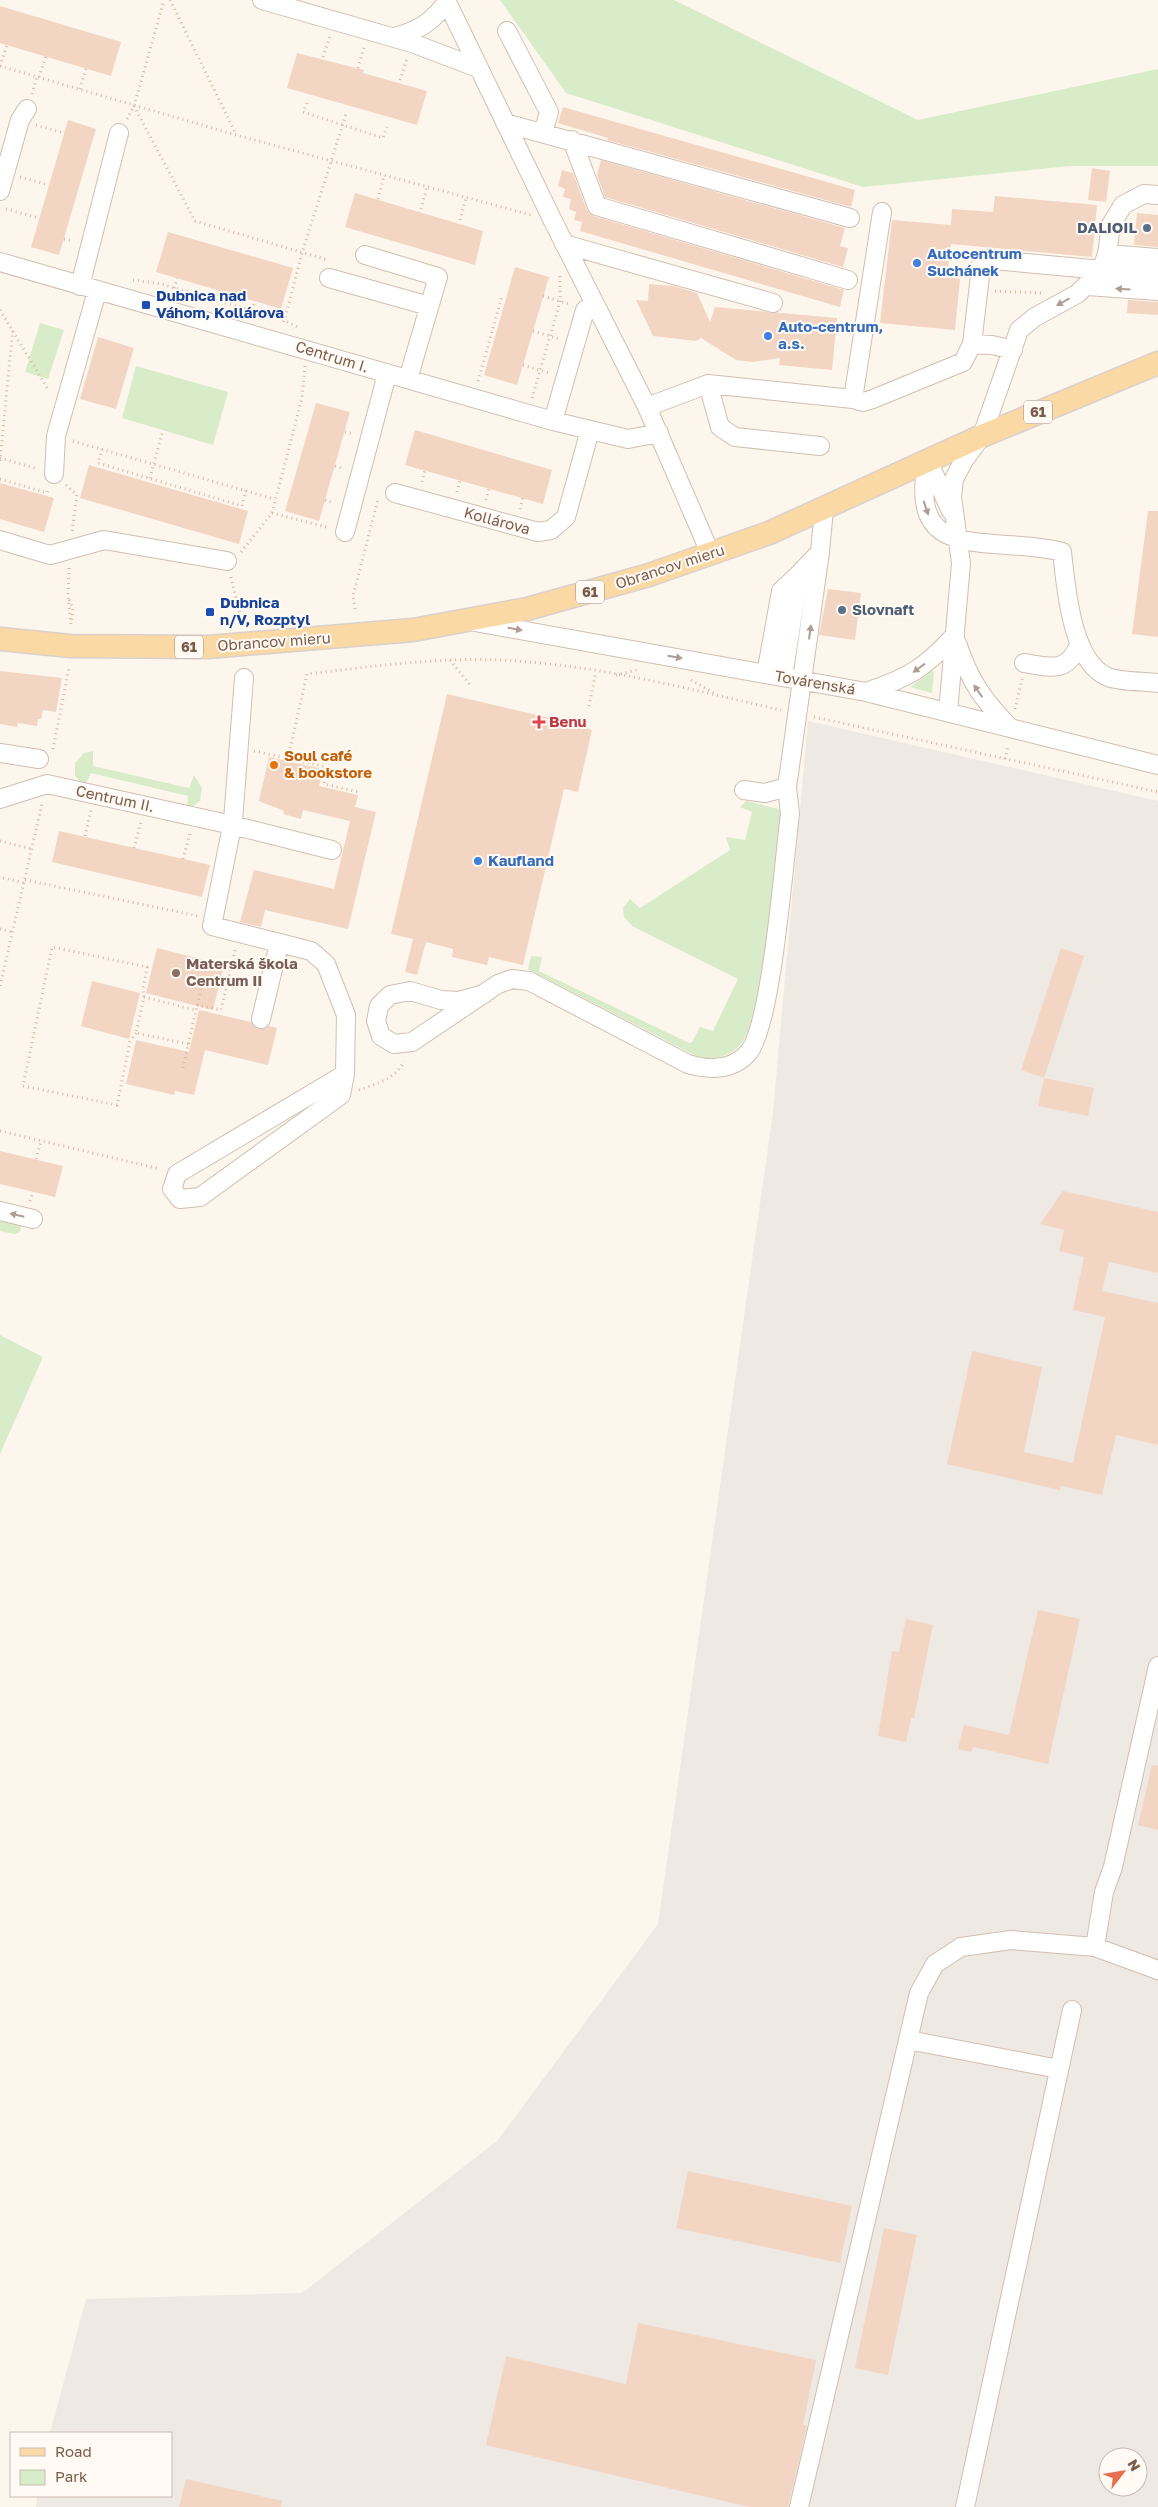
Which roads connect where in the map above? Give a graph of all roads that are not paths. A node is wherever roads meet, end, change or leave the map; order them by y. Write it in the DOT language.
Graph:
graph roads {
  1 [pos="262,0"];
  2 [pos="446,1"];
  3 [pos="506,31"];
  4 [pos="395,37"];
  5 [pos="478,68"];
  6 [pos="24,114"];
  7 [pos="505,123"];
  8 [pos="119,133"];
  9 [pos="543,133"];
  10 [pos="572,140"];
  11 [pos="0,191"];
  12 [pos="1158,195"];
  13 [pos="882,212"];
  14 [pos="850,218"];
  15 [pos="564,244"];
  16 [pos="1107,254"];
  17 [pos="365,255"];
  18 [pos="1158,258"];
  19 [pos="0,262"];
  20 [pos="1101,272"];
  21 [pos="1158,275"];
  22 [pos="329,278"];
  23 [pos="848,280"];
  24 [pos="88,288"];
  25 [pos="1082,290"];
  26 [pos="1158,291"];
  27 [pos="773,303"];
  28 [pos="429,306"];
  29 [pos="585,310"];
  30 [pos="972,344"];
  31 [pos="1013,350"];
  32 [pos="1158,363"];
  33 [pos="387,374"];
  34 [pos="408,380"];
  35 [pos="708,384"];
  36 [pos="853,398"];
  37 [pos="647,407"];
  38 [pos="553,421"];
  39 [pos="590,430"];
  40 [pos="659,433"];
  41 [pos="982,436"];
  42 [pos="820,446"];
  43 [pos="928,461"];
  44 [pos="54,474"];
  45 [pos="395,493"];
  46 [pos="824,509"];
  47 [pos="955,518"];
  48 [pos="345,532"];
  49 [pos="0,540"];
  50 [pos="958,540"];
  51 [pos="820,552"];
  52 [pos="711,555"];
  53 [pos="226,561"];
  54 [pos="467,620"];
  55 [pos="955,634"];
  56 [pos="0,639"];
  57 [pos="1079,645"];
  58 [pos="1024,663"];
  59 [pos="1053,668"];
  60 [pos="775,675"];
  61 [pos="1108,677"];
  62 [pos="244,678"];
  63 [pos="803,680"];
  64 [pos="1158,683"];
  65 [pos="866,692"];
  66 [pos="948,712"];
  67 [pos="1010,728"];
  68 [pos="0,753"];
  69 [pos="39,759"];
  70 [pos="1158,765"];
  71 [pos="787,787"];
  72 [pos="744,790"];
  73 [pos="0,799"];
  74 [pos="232,825"];
  75 [pos="332,850"];
  76 [pos="279,944"];
  77 [pos="484,994"];
  78 [pos="262,1019"];
  79 [pos="345,1074"];
  80 [pos="0,1211"];
  81 [pos="33,1219"];
  82 [pos="1158,1666"];
  83 [pos="1095,1947"];
  84 [pos="1158,1970"];
  85 [pos="1072,2010"];
  86 [pos="908,2040"];
  87 [pos="1059,2069"];
  88 [pos="799,2507"];
  89 [pos="965,2507"];
  1 -- 4 [label="street"];
  2 -- 4 [label="street"];
  2 -- 5 [label="street"];
  3 -- 9 [label="street"];
  4 -- 5 [label="street"];
  5 -- 7 [label="street"];
  6 -- 11 [label="street"];
  7 -- 9 [label="street"];
  7 -- 15 [label="street"];
  8 -- 24 [label="street"];
  9 -- 10 [label="street"];
  10 -- 14 [label="street"];
  10 -- 23 [label="street"];
  12 -- 16 [label="street"];
  13 -- 36 [label="street"];
  15 -- 27 [label="street"];
  15 -- 37 [label="street"];
  16 -- 18 [label="street"];
  16 -- 20 [label="street"];
  17 -- 28 [label="street"];
  19 -- 24 [label="street, Centrum I."];
  20 -- 21 [label="street"];
  20 -- 25 [label="street"];
  20 -- 30 [label="street"];
  22 -- 28 [label="street"];
  24 -- 33 [label="street, Centrum I."];
  24 -- 44 [label="street"];
  26 -- 25 [label="street, one-way"];
  25 -- 31 [label="street, one-way"];
  28 -- 34 [label="street"];
  29 -- 38 [label="street"];
  30 -- 31 [label="street"];
  30 -- 36 [label="street"];
  31 -- 41 [label="street"];
  32 -- 41 [label="main road, Obrancov mieru / 61"];
  33 -- 34 [label="street, Centrum I."];
  33 -- 48 [label="street"];
  34 -- 38 [label="street, Centrum I."];
  35 -- 36 [label="street"];
  35 -- 37 [label="street"];
  35 -- 42 [label="street"];
  37 -- 40 [label="street"];
  38 -- 39 [label="street, Centrum I."];
  39 -- 40 [label="street, Centrum I."];
  39 -- 45 [label="street, Kollárova"];
  40 -- 52 [label="street"];
  41 -- 43 [label="main road, Obrancov mieru / 61"];
  41 -- 47 [label="street"];
  43 -- 46 [label="main road, Obrancov mieru / 61"];
  43 -- 47 [label="street"];
  43 -- 50 [label="street, one-way"];
  46 -- 51 [label="street"];
  46 -- 52 [label="main road, Obrancov mieru / 61"];
  47 -- 50 [label="street"];
  49 -- 53 [label="street"];
  50 -- 55 [label="street"];
  50 -- 57 [label="street"];
  51 -- 60 [label="street"];
  63 -- 51 [label="street, one-way"];
  52 -- 54 [label="main road, Obrancov mieru / 61"];
  54 -- 56 [label="main road, Obrancov mieru / 61"];
  54 -- 60 [label="street, Továrenská, one-way"];
  55 -- 65 [label="street, one-way"];
  55 -- 66 [label="street"];
  67 -- 55 [label="street, one-way"];
  57 -- 59 [label="street"];
  57 -- 61 [label="street"];
  58 -- 59 [label="street"];
  59 -- 61 [label="street"];
  60 -- 63 [label="street, Továrenská"];
  61 -- 64 [label="street"];
  62 -- 74 [label="street"];
  63 -- 65 [label="street, Továrenská"];
  63 -- 71 [label="street"];
  65 -- 66 [label="street, Továrenská"];
  66 -- 67 [label="street, Továrenská"];
  67 -- 70 [label="street, Továrenská"];
  68 -- 69 [label="street"];
  71 -- 72 [label="street"];
  71 -- 77 [label="street"];
  73 -- 74 [label="street, Centrum II."];
  74 -- 75 [label="street, Centrum II."];
  74 -- 76 [label="street"];
  76 -- 78 [label="street"];
  76 -- 79 [label="street"];
  77 -- 77 [label="street"];
  79 -- 79 [label="street"];
  81 -- 80 [label="street, one-way"];
  82 -- 83 [label="street"];
  83 -- 84 [label="street"];
  83 -- 86 [label="street"];
  85 -- 87 [label="street"];
  86 -- 87 [label="street"];
  86 -- 88 [label="street"];
  87 -- 89 [label="street"];
}
